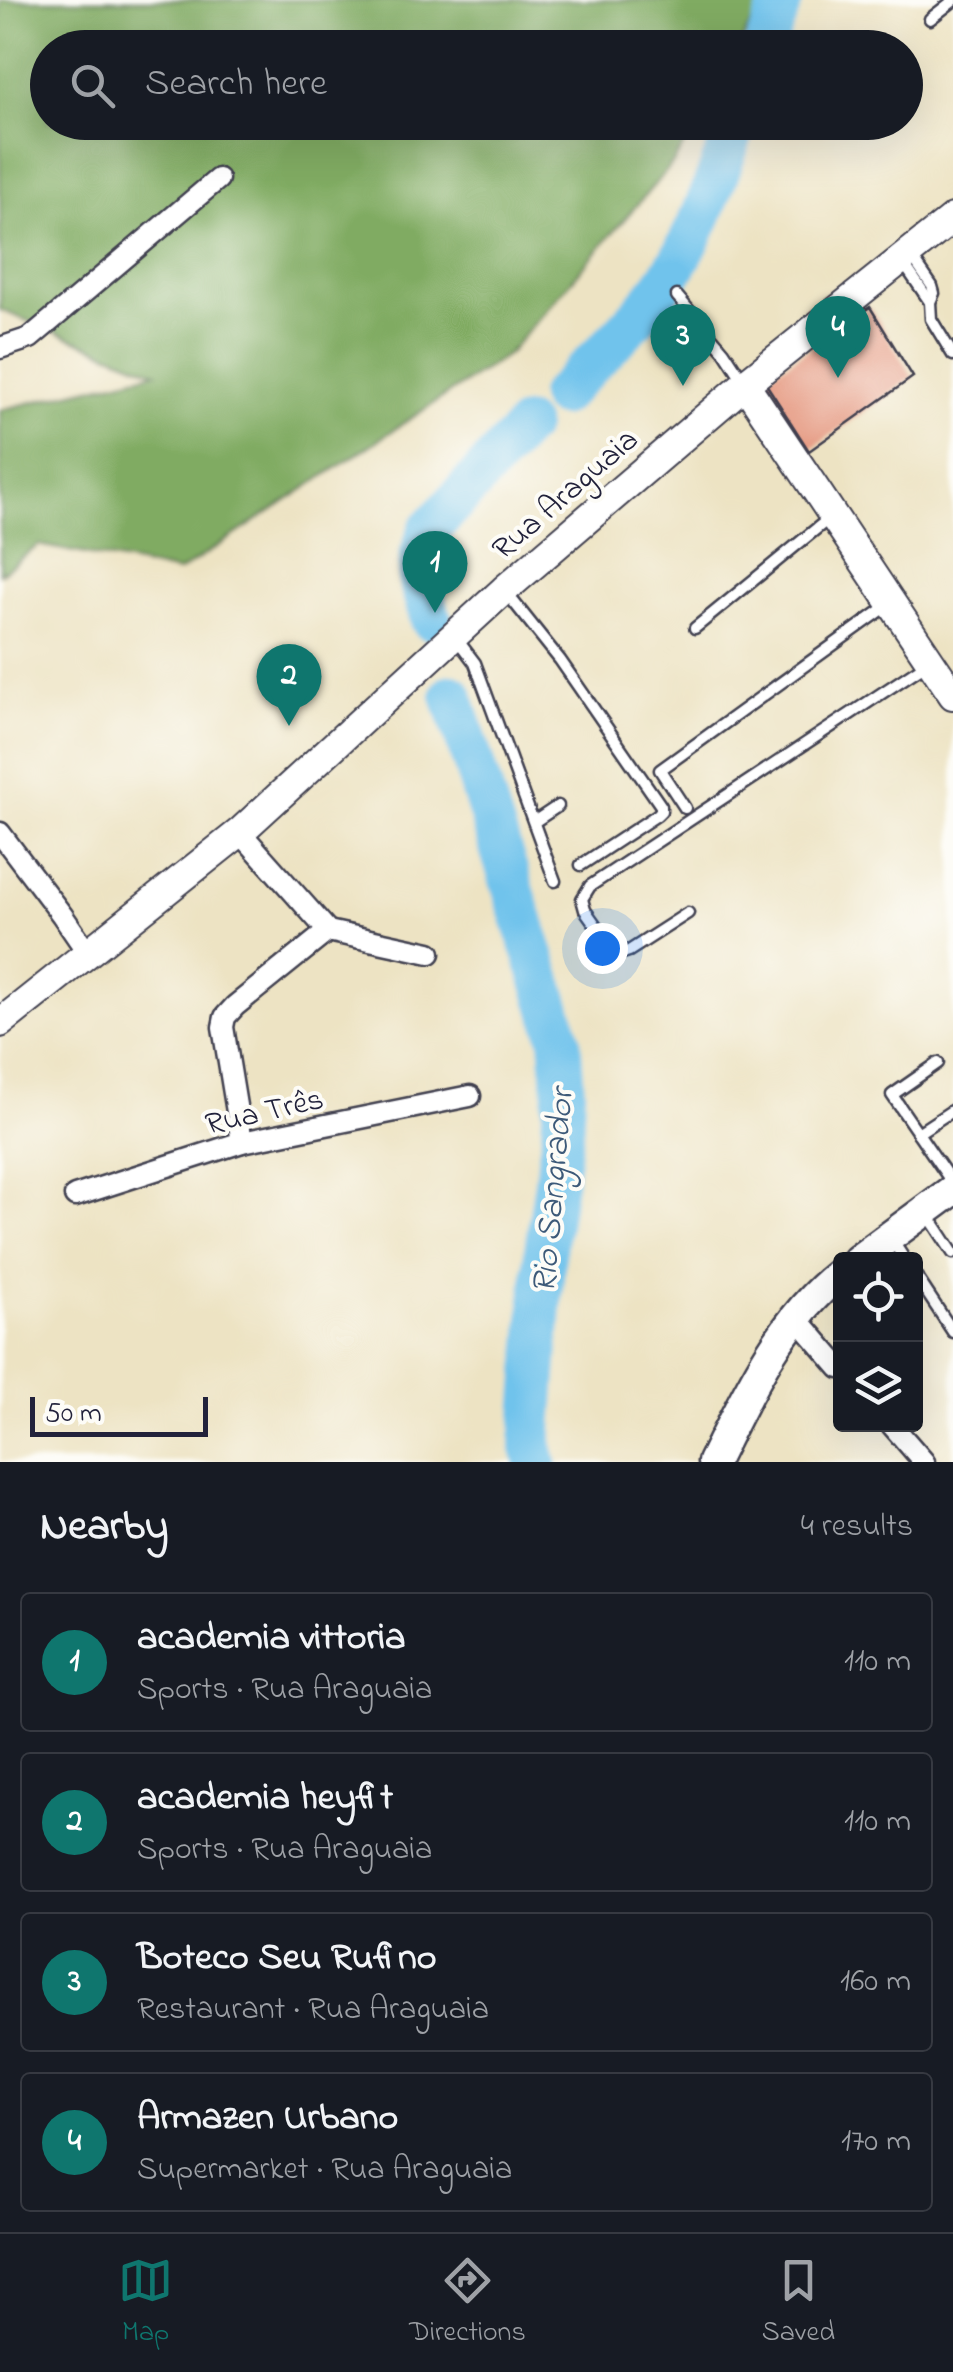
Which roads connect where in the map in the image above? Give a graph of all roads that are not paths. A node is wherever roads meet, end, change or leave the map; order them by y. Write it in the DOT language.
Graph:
graph roads {
  1 [pos="953,1"];
  2 [pos="930,19"];
  3 [pos="218,179"];
  4 [pos="953,218"];
  5 [pos="905,257"];
  6 [pos="677,296"];
  7 [pos="0,348"];
  8 [pos="953,355"];
  9 [pos="745,384"];
  10 [pos="833,515"];
  11 [pos="504,590"];
  12 [pos="891,603"];
  13 [pos="695,628"];
  14 [pos="454,634"];
  15 [pos="930,661"];
  16 [pos="953,695"];
  17 [pos="558,806"];
  18 [pos="684,808"];
  19 [pos="534,822"];
  20 [pos="240,832"];
  21 [pos="0,834"];
  22 [pos="581,865"];
  23 [pos="555,881"];
  24 [pos="688,913"];
  25 [pos="328,932"];
  26 [pos="88,953"];
  27 [pos="430,953"];
  28 [pos="0,1023"];
  29 [pos="938,1063"];
  30 [pos="470,1096"];
  31 [pos="953,1110"];
  32 [pos="918,1133"];
  33 [pos="242,1142"];
  34 [pos="953,1187"];
  35 [pos="75,1196"];
  36 [pos="925,1210"];
  37 [pos="896,1247"];
  38 [pos="953,1253"];
  39 [pos="833,1279"];
  40 [pos="923,1287"];
  41 [pos="797,1318"];
  42 [pos="953,1332"];
  43 [pos="833,1360"];
  44 [pos="898,1432"];
  45 [pos="713,1462"];
  46 [pos="924,1462"];
  1 -- 2 [label="lane"];
  3 -- 7 [label="street"];
  4 -- 5 [label="street, Rua Araguaia"];
  5 -- 8 [label="lane"];
  5 -- 9 [label="street, Rua Araguaia"];
  6 -- 9 [label="lane"];
  9 -- 10 [label="street"];
  9 -- 11 [label="street, Rua Araguaia"];
  10 -- 12 [label="street"];
  10 -- 13 [label="lane"];
  11 -- 14 [label="street, Rua Araguaia"];
  11 -- 22 [label="lane"];
  12 -- 15 [label="street"];
  12 -- 18 [label="lane"];
  14 -- 19 [label="lane"];
  14 -- 20 [label="street, Rua Araguaia"];
  15 -- 16 [label="street"];
  15 -- 24 [label="lane"];
  17 -- 19 [label="lane"];
  19 -- 23 [label="lane"];
  20 -- 25 [label="street"];
  20 -- 26 [label="street, Rua Araguaia"];
  21 -- 26 [label="street"];
  25 -- 27 [label="street"];
  25 -- 33 [label="street"];
  26 -- 28 [label="street, Rua Araguaia"];
  29 -- 32 [label="lane"];
  30 -- 33 [label="street, Rua Três"];
  31 -- 32 [label="lane"];
  32 -- 34 [label="lane"];
  33 -- 35 [label="street, Rua Três"];
  34 -- 36 [label="main road"];
  36 -- 37 [label="main road"];
  36 -- 38 [label="lane"];
  39 -- 41 [label="main road"];
  40 -- 42 [label="lane"];
  41 -- 43 [label="street"];
  41 -- 45 [label="main road"];
  44 -- 46 [label="street"];
}
